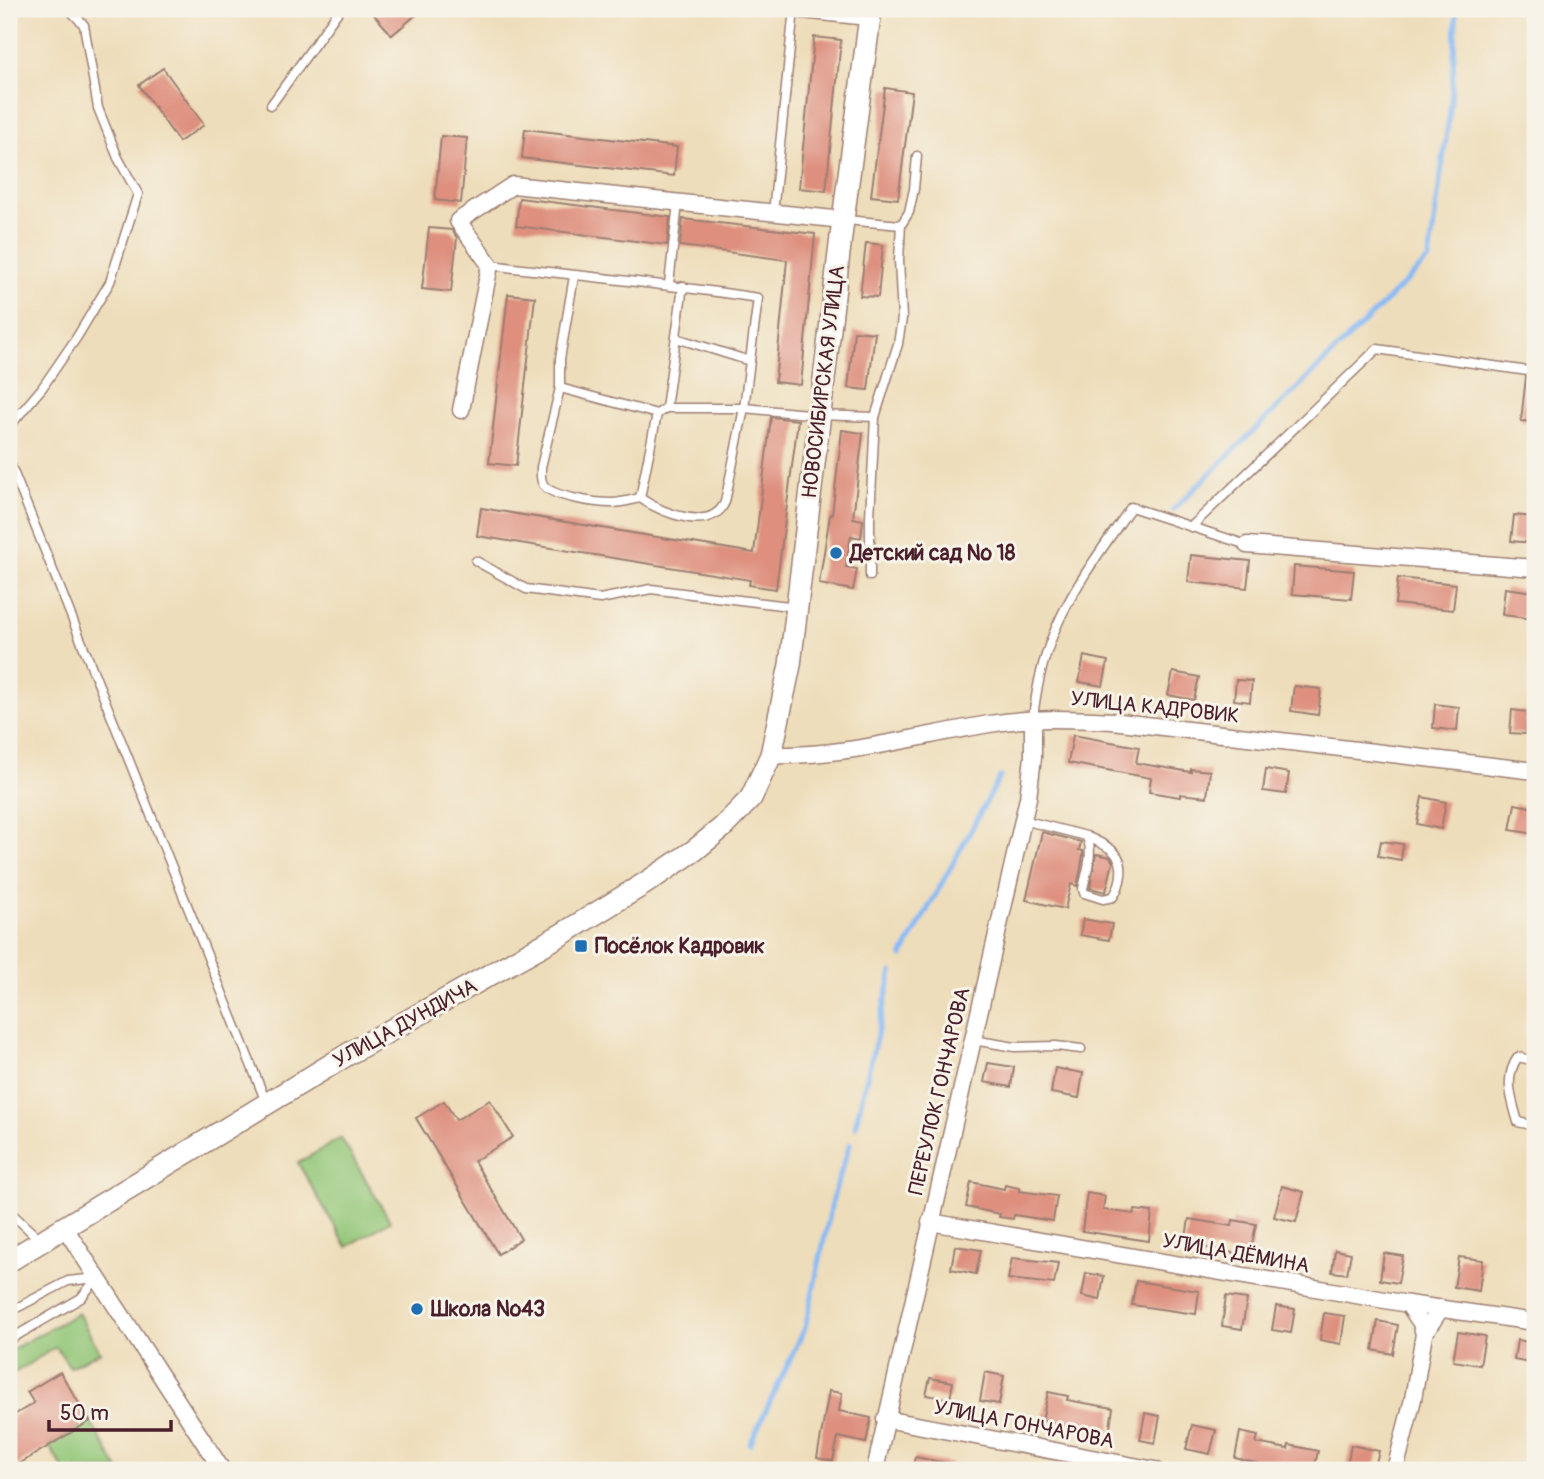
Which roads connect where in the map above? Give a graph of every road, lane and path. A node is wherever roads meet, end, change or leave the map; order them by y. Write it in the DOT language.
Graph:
graph roads {
  1 [pos="69,9"];
  2 [pos="340,9"];
  3 [pos="794,11"];
  4 [pos="871,15"];
  5 [pos="271,105"];
  6 [pos="916,156"];
  7 [pos="678,203"];
  8 [pos="773,213"];
  9 [pos="843,220"];
  10 [pos="901,225"];
  11 [pos="490,265"];
  12 [pos="574,276"];
  13 [pos="669,284"];
  14 [pos="683,286"];
  15 [pos="676,338"];
  16 [pos="750,361"];
  17 [pos="1535,372"];
  18 [pos="559,388"];
  19 [pos="666,408"];
  20 [pos="744,408"];
  21 [pos="461,410"];
  22 [pos="657,414"];
  23 [pos="819,415"];
  24 [pos="875,417"];
  25 [pos="9,427"];
  26 [pos="9,461"];
  27 [pos="640,498"];
  28 [pos="1191,527"];
  29 [pos="1247,545"];
  30 [pos="476,561"];
  31 [pos="1535,568"];
  32 [pos="870,576"];
  33 [pos="797,607"];
  34 [pos="1033,719"];
  35 [pos="771,755"];
  36 [pos="1535,771"];
  37 [pos="1023,820"];
  38 [pos="1086,836"];
  39 [pos="972,1040"];
  40 [pos="1081,1049"];
  41 [pos="1535,1061"];
  42 [pos="267,1103"];
  43 [pos="1535,1126"];
  44 [pos="9,1211"];
  45 [pos="930,1222"];
  46 [pos="65,1228"];
  47 [pos="40,1241"];
  48 [pos="9,1261"];
  49 [pos="97,1278"];
  50 [pos="1408,1304"];
  51 [pos="1441,1308"];
  52 [pos="9,1312"];
  53 [pos="1535,1322"];
  54 [pos="1424,1334"];
  55 [pos="9,1340"];
  56 [pos="886,1419"];
  57 [pos="222,1470"];
  58 [pos="875,1470"];
  59 [pos="1155,1470"];
  60 [pos="1395,1470"];
  1 -- 25 [label="lane"];
  2 -- 5 [label="lane"];
  3 -- 4 [label="lane"];
  3 -- 8 [label="lane"];
  4 -- 9 [label="main road, НОВОСИБИРСКАЯ УЛИЦА"];
  6 -- 10 [label="lane"];
  7 -- 8 [label="street"];
  7 -- 11 [label="street"];
  7 -- 13 [label="lane"];
  8 -- 9 [label="street"];
  9 -- 10 [label="lane"];
  9 -- 23 [label="main road, НОВОСИБИРСКАЯ УЛИЦА"];
  10 -- 24 [label="lane"];
  11 -- 12 [label="lane"];
  11 -- 21 [label="street"];
  12 -- 13 [label="lane"];
  12 -- 18 [label="lane"];
  13 -- 14 [label="lane"];
  14 -- 15 [label="lane"];
  14 -- 16 [label="lane"];
  15 -- 16 [label="lane"];
  15 -- 19 [label="lane"];
  16 -- 20 [label="lane"];
  17 -- 28 [label="lane"];
  18 -- 22 [label="lane"];
  18 -- 27 [label="lane"];
  19 -- 20 [label="lane"];
  19 -- 22 [label="lane"];
  20 -- 23 [label="lane"];
  20 -- 27 [label="lane"];
  22 -- 27 [label="lane"];
  23 -- 24 [label="lane"];
  23 -- 33 [label="main road, НОВОСИБИРСКАЯ УЛИЦА"];
  24 -- 32 [label="lane"];
  26 -- 42 [label="lane"];
  28 -- 29 [label="lane"];
  28 -- 34 [label="lane"];
  29 -- 31 [label="street"];
  30 -- 33 [label="lane"];
  33 -- 35 [label="main road, НОВОСИБИРСКАЯ УЛИЦА"];
  34 -- 35 [label="street, УЛИЦА КАДРОВИК"];
  34 -- 36 [label="street, УЛИЦА КАДРОВИК"];
  34 -- 37 [label="street, ПЕРЕУЛОК ГОНЧАРОВА"];
  35 -- 42 [label="main road, УЛИЦА ДУНДИЧА"];
  37 -- 38 [label="lane"];
  37 -- 39 [label="street, ПЕРЕУЛОК ГОНЧАРОВА"];
  38 -- 38 [label="lane"];
  39 -- 40 [label="lane"];
  39 -- 45 [label="street, ПЕРЕУЛОК ГОНЧАРОВА"];
  41 -- 43 [label="lane"];
  42 -- 46 [label="main road, УЛИЦА ДУНДИЧА"];
  44 -- 47 [label="lane"];
  45 -- 50 [label="street, УЛИЦА ДЁМИНА"];
  45 -- 56 [label="street, ПЕРЕУЛОК ГОНЧАРОВА"];
  46 -- 47 [label="main road, УЛИЦА ДУНДИЧА"];
  46 -- 49 [label="street"];
  47 -- 48 [label="main road, УЛИЦА ДУНДИЧА"];
  49 -- 52 [label="lane"];
  49 -- 55 [label="lane"];
  49 -- 57 [label="street"];
  50 -- 51 [label="street, УЛИЦА ДЁМИНА"];
  50 -- 54 [label="street"];
  51 -- 53 [label="street, УЛИЦА ДЁМИНА"];
  51 -- 54 [label="street"];
  54 -- 60 [label="street"];
  56 -- 58 [label="street, ПЕРЕУЛОК ГОНЧАРОВА"];
  56 -- 59 [label="street, УЛИЦА ГОНЧАРОВА"];
}
